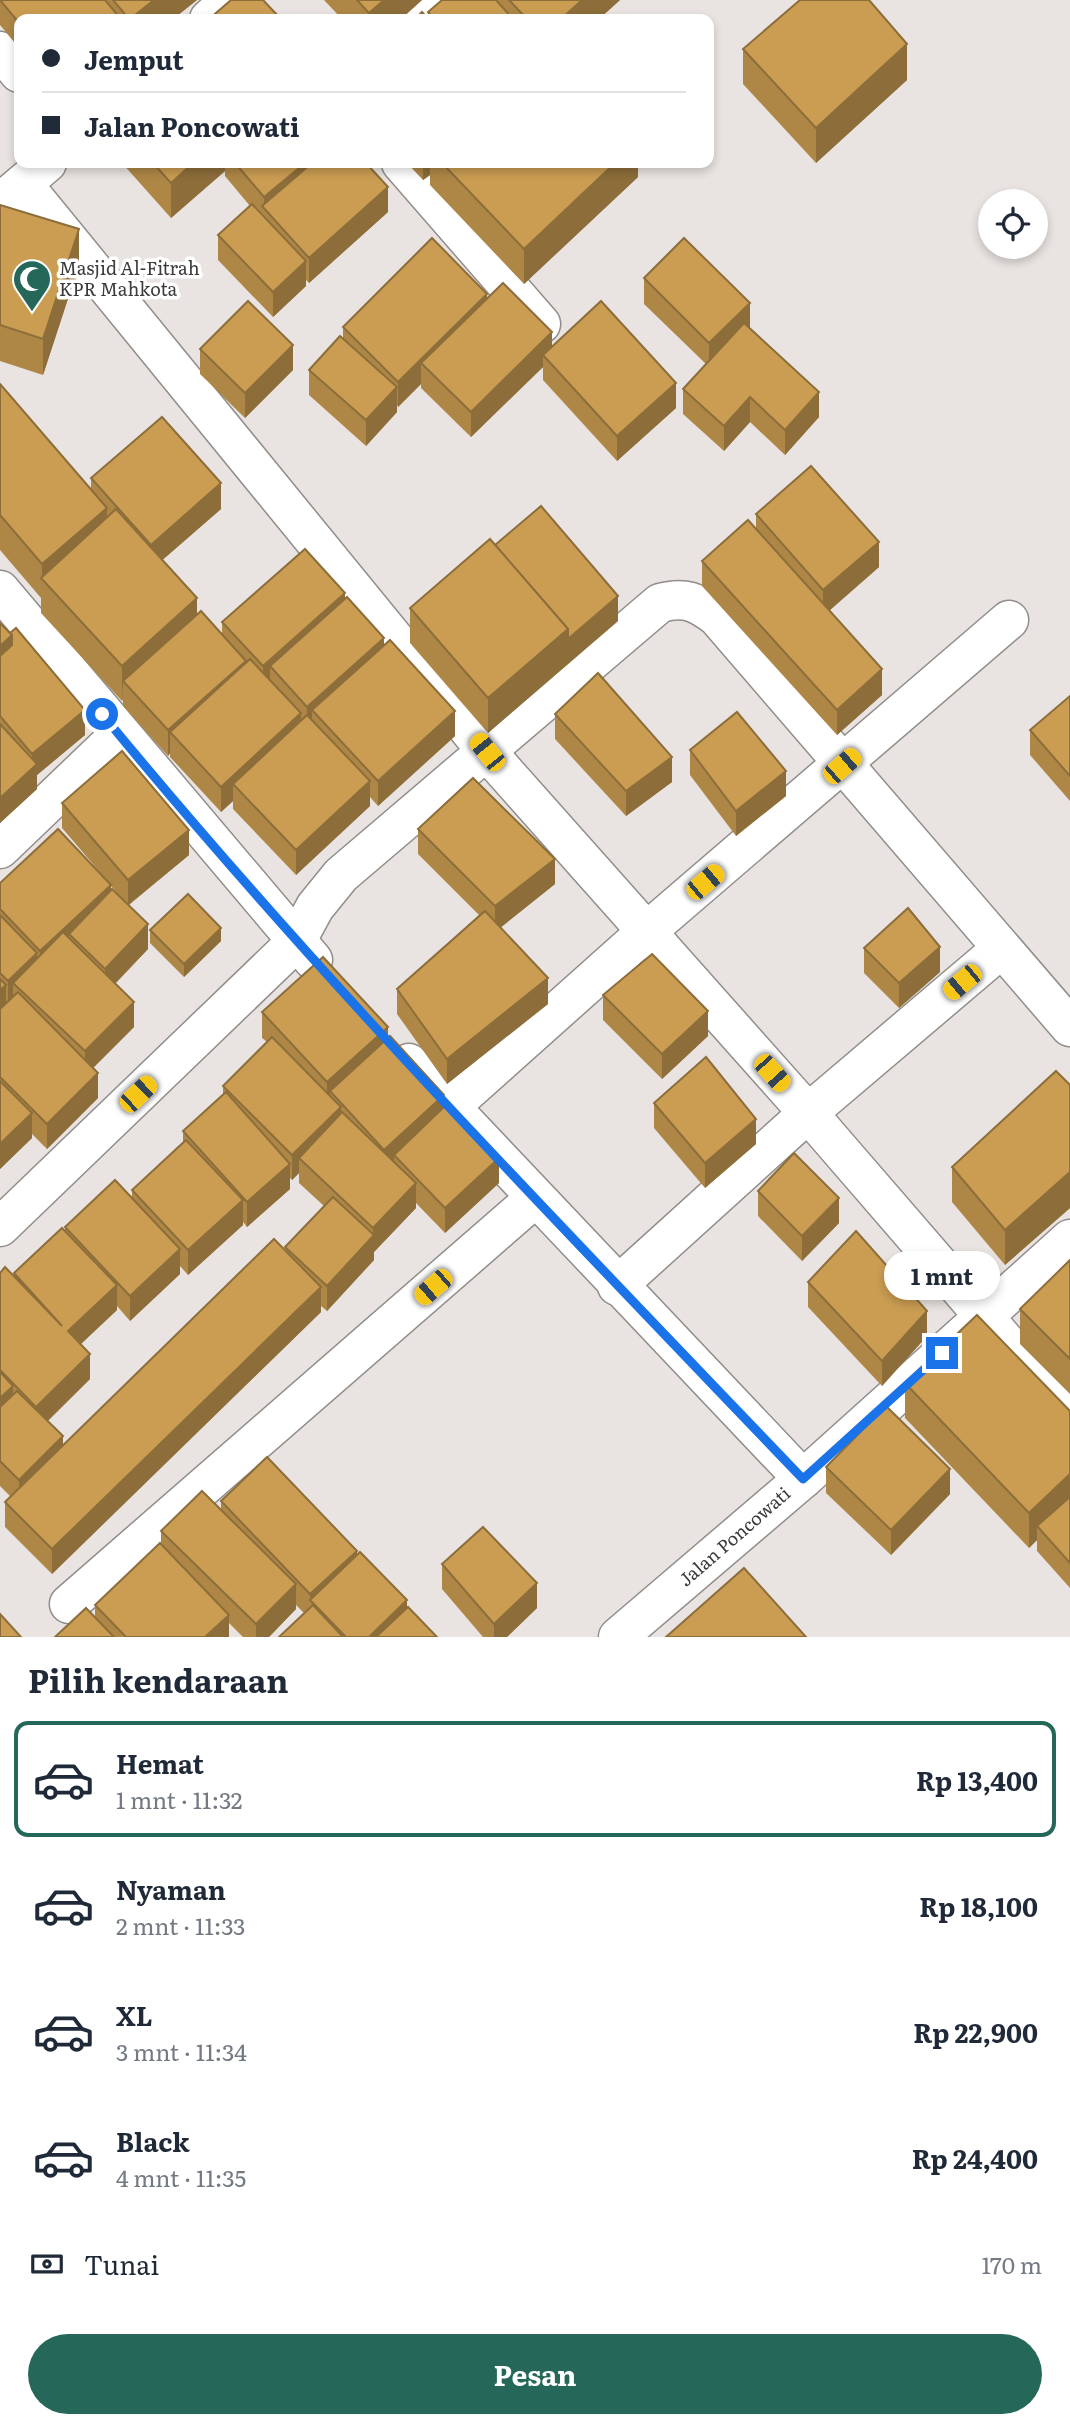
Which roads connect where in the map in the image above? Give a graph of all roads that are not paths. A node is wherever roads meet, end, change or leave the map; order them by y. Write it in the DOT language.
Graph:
graph roads {
  1 [pos="230,0"];
  2 [pos="436,0"];
  3 [pos="215,14"];
  4 [pos="420,14"];
  5 [pos="0,51"];
  6 [pos="14,67"];
  7 [pos="405,168"];
  8 [pos="23,183"];
  9 [pos="541,324"];
  10 [pos="0,590"];
  11 [pos="1009,620"];
  12 [pos="119,735"];
  13 [pos="487,752"];
  14 [pos="842,766"];
  15 [pos="0,849"];
  16 [pos="646,932"];
  17 [pos="296,942"];
  18 [pos="1001,950"];
  19 [pos="341,991"];
  20 [pos="1070,1027"];
  21 [pos="386,1039"];
  22 [pos="450,1107"];
  23 [pos="808,1113"];
  24 [pos="534,1199"];
  25 [pos="0,1227"];
  26 [pos="1070,1239"];
  27 [pos="617,1286"];
  28 [pos="981,1317"];
  29 [pos="1070,1416"];
  30 [pos="803,1479"];
  31 [pos="69,1604"];
  32 [pos="618,1637"];
  1 -- 3 [label="street"];
  2 -- 4 [label="street"];
  5 -- 6 [label="street"];
  7 -- 9 [label="street"];
  8 -- 13 [label="street"];
  10 -- 12 [label="street"];
  11 -- 14 [label="street"];
  12 -- 15 [label="street"];
  12 -- 17 [label="street"];
  13 -- 14 [label="street"];
  13 -- 16 [label="street"];
  13 -- 17 [label="street"];
  14 -- 16 [label="street"];
  14 -- 18 [label="street"];
  16 -- 22 [label="street"];
  16 -- 23 [label="street"];
  17 -- 19 [label="street"];
  17 -- 25 [label="street"];
  18 -- 20 [label="street"];
  18 -- 23 [label="street"];
  21 -- 22 [label="street"];
  22 -- 24 [label="street"];
  23 -- 27 [label="street"];
  23 -- 28 [label="street"];
  24 -- 27 [label="street"];
  24 -- 31 [label="street"];
  26 -- 28 [label="street, Jalan Poncowati"];
  27 -- 30 [label="street"];
  28 -- 29 [label="street"];
  28 -- 30 [label="street, Jalan Poncowati"];
  30 -- 32 [label="street, Jalan Poncowati"];
}
